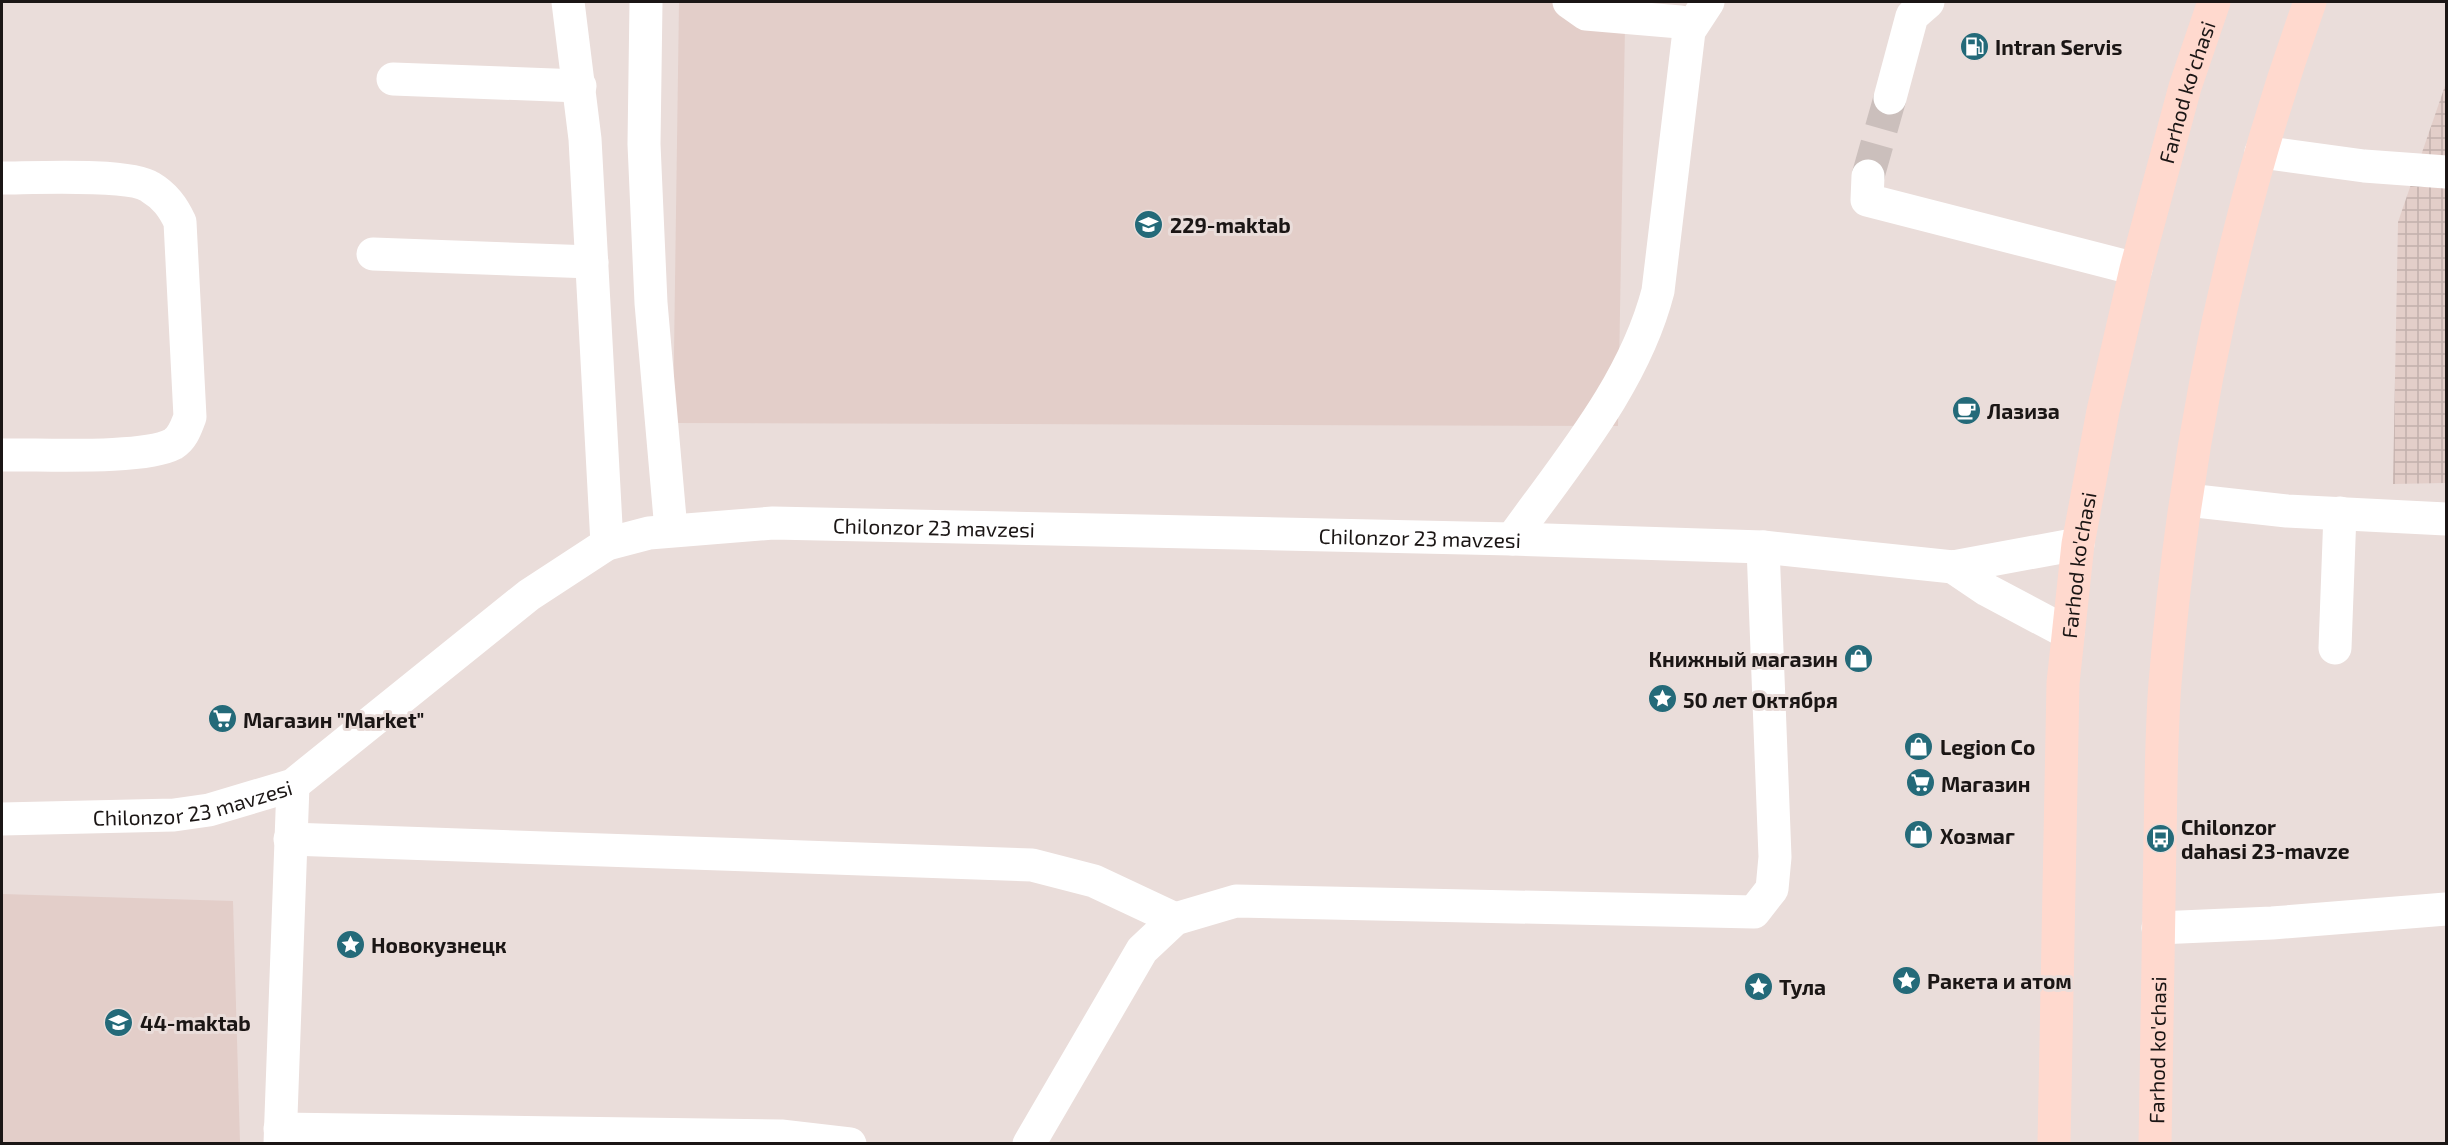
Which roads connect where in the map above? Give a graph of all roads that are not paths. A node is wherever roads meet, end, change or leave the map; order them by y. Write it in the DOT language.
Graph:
graph roads {
  1 [pos="568,2"];
  2 [pos="646,2"];
  3 [pos="1569,2"];
  4 [pos="1708,2"];
  5 [pos="1928,2"];
  6 [pos="2214,2"];
  7 [pos="2310,2"];
  8 [pos="1679,14"];
  9 [pos="393,79"];
  10 [pos="580,86"];
  11 [pos="1890,98"];
  12 [pos="2261,152"];
  13 [pos="2446,172"];
  14 [pos="1868,176"];
  15 [pos="2,178"];
  16 [pos="373,254"];
  17 [pos="592,262"];
  18 [pos="2136,269"];
  19 [pos="2,455"];
  20 [pos="2187,500"];
  21 [pos="2340,513"];
  22 [pos="2446,519"];
  23 [pos="671,530"];
  24 [pos="1512,539"];
  25 [pos="607,544"];
  26 [pos="2078,544"];
  27 [pos="1763,547"];
  28 [pos="1953,567"];
  29 [pos="2068,633"];
  30 [pos="2336,648"];
  31 [pos="293,785"];
  32 [pos="2,819"];
  33 [pos="290,839"];
  34 [pos="2446,909"];
  35 [pos="1175,919"];
  36 [pos="2158,928"];
  37 [pos="280,1136"];
  38 [pos="781,1140"];
  39 [pos="850,1143"];
  40 [pos="1029,1143"];
  41 [pos="2054,1143"];
  42 [pos="2155,1143"];
  1 -- 10 [label="street"];
  2 -- 23 [label="street"];
  3 -- 8 [label="street"];
  4 -- 8 [label="street"];
  5 -- 11 [label="street"];
  6 -- 18 [label="main road, Farhod ko'chasi"];
  7 -- 12 [label="main road, Farhod ko'chasi"];
  8 -- 24 [label="street"];
  9 -- 10 [label="street"];
  10 -- 17 [label="street"];
  12 -- 13 [label="street"];
  12 -- 20 [label="main road, Farhod ko'chasi"];
  14 -- 18 [label="street"];
  15 -- 19 [label="street"];
  16 -- 17 [label="street"];
  17 -- 25 [label="street"];
  18 -- 26 [label="main road, Farhod ko'chasi"];
  20 -- 21 [label="street"];
  20 -- 36 [label="main road, Farhod ko'chasi"];
  21 -- 22 [label="street"];
  21 -- 30 [label="street"];
  23 -- 24 [label="street, Chilonzor 23 mavzesi"];
  23 -- 25 [label="street, Chilonzor 23 mavzesi"];
  24 -- 27 [label="street, Chilonzor 23 mavzesi"];
  25 -- 31 [label="street, Chilonzor 23 mavzesi"];
  26 -- 28 [label="street, Chilonzor 23 mavzesi"];
  26 -- 29 [label="main road, Farhod ko'chasi"];
  27 -- 28 [label="street, Chilonzor 23 mavzesi"];
  27 -- 35 [label="street"];
  28 -- 29 [label="street, Chilonzor 23 mavzesi"];
  29 -- 41 [label="main road, Farhod ko'chasi"];
  31 -- 32 [label="street, Chilonzor 23 mavzesi"];
  31 -- 33 [label="street"];
  33 -- 35 [label="street"];
  33 -- 37 [label="street"];
  34 -- 36 [label="street"];
  35 -- 40 [label="street"];
  36 -- 42 [label="main road, Farhod ko'chasi"];
  37 -- 38 [label="street"];
  38 -- 39 [label="street"];
}
